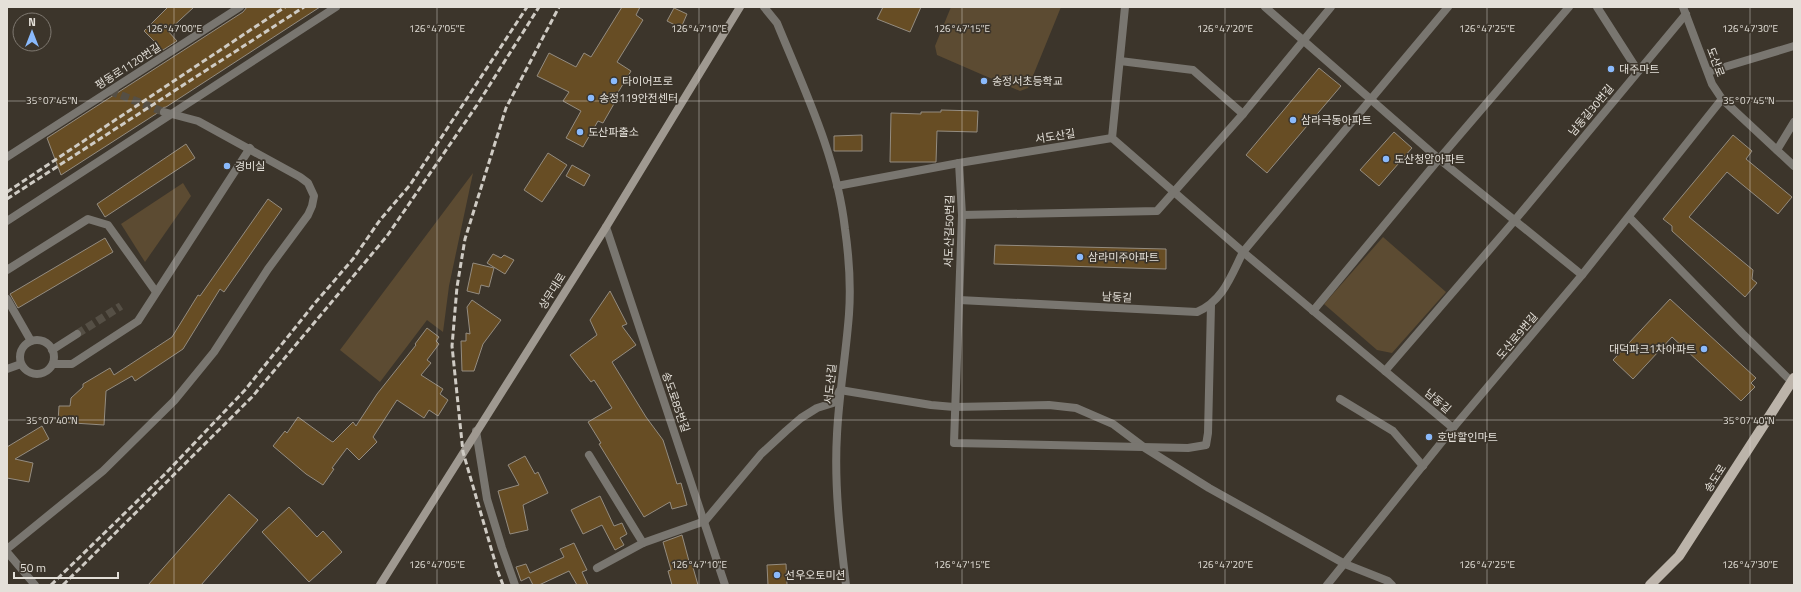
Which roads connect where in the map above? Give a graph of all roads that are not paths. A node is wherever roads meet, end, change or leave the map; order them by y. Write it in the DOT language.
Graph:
graph roads {
  1 [pos="240,7"];
  2 [pos="336,7"];
  3 [pos="740,7"];
  4 [pos="764,7"];
  5 [pos="1125,7"];
  6 [pos="1265,7"];
  7 [pos="1331,7"];
  8 [pos="1448,7"];
  9 [pos="1569,7"];
  10 [pos="1597,7"];
  11 [pos="1685,11"];
  12 [pos="1303,41"];
  13 [pos="1794,46"];
  14 [pos="1120,61"];
  15 [pos="1638,71"];
  16 [pos="1708,72"];
  17 [pos="1370,99"];
  18 [pos="1722,99"];
  19 [pos="168,113"];
  20 [pos="1243,114"];
  21 [pos="1794,122"];
  22 [pos="1112,138"];
  23 [pos="250,148"];
  24 [pos="1777,150"];
  25 [pos="7,157"];
  26 [pos="1440,158"];
  27 [pos="959,163"];
  28 [pos="1794,166"];
  29 [pos="837,186"];
  30 [pos="1175,192"];
  31 [pos="962,215"];
  32 [pos="1629,217"];
  33 [pos="1514,220"];
  34 [pos="7,221"];
  35 [pos="606,227"];
  36 [pos="1243,252"];
  37 [pos="7,270"];
  38 [pos="1582,275"];
  39 [pos="156,292"];
  40 [pos="7,299"];
  41 [pos="959,300"];
  42 [pos="1211,305"];
  43 [pos="1313,311"];
  44 [pos="77,334"];
  45 [pos="31,341"];
  46 [pos="52,350"];
  47 [pos="21,364"];
  48 [pos="53,364"];
  49 [pos="7,369"];
  50 [pos="1385,371"];
  51 [pos="1793,380"];
  52 [pos="840,390"];
  53 [pos="1340,400"];
  54 [pos="954,407"];
  55 [pos="1454,428"];
  56 [pos="476,431"];
  57 [pos="1145,448"];
  58 [pos="589,455"];
  59 [pos="1423,466"];
  60 [pos="705,521"];
  61 [pos="642,543"];
  62 [pos="7,549"];
  63 [pos="7,552"];
  64 [pos="1345,564"];
  65 [pos="597,568"];
  66 [pos="35,585"];
  67 [pos="380,585"];
  68 [pos="515,585"];
  69 [pos="725,585"];
  70 [pos="846,585"];
  71 [pos="1327,585"];
  72 [pos="1392,585"];
  73 [pos="1650,585"];
  1 -- 25 [label="street, 평동로1120번길"];
  2 -- 19 [label="street"];
  3 -- 35 [label="main road, 상무대로"];
  4 -- 29 [label="street, 서도산길"];
  5 -- 14 [label="street"];
  6 -- 12 [label="street"];
  7 -- 12 [label="street"];
  8 -- 17 [label="street"];
  9 -- 26 [label="street"];
  10 -- 15 [label="street"];
  11 -- 15 [label="street, 남동길30번길"];
  11 -- 16 [label="street, 도산로"];
  12 -- 17 [label="street"];
  12 -- 20 [label="street"];
  13 -- 16 [label="street"];
  14 -- 20 [label="street"];
  14 -- 22 [label="street"];
  15 -- 33 [label="street, 남동길30번길"];
  16 -- 18 [label="street, 도산로"];
  17 -- 26 [label="street"];
  17 -- 36 [label="street"];
  18 -- 24 [label="street, 도산로"];
  18 -- 32 [label="street, 도산로9번길"];
  19 -- 23 [label="street"];
  19 -- 34 [label="street"];
  20 -- 30 [label="street"];
  21 -- 24 [label="street"];
  22 -- 27 [label="street, 서도산길"];
  22 -- 30 [label="street, 남동길"];
  23 -- 39 [label="street"];
  23 -- 62 [label="street"];
  24 -- 28 [label="street, 도산로"];
  26 -- 33 [label="street"];
  26 -- 43 [label="street"];
  27 -- 29 [label="street, 서도산길"];
  27 -- 31 [label="street, 서도산길50번길"];
  29 -- 52 [label="street, 서도산길"];
  30 -- 31 [label="street"];
  30 -- 36 [label="street, 남동길"];
  31 -- 41 [label="street, 서도산길50번길"];
  32 -- 38 [label="street, 도산로9번길"];
  32 -- 51 [label="street"];
  33 -- 38 [label="street"];
  33 -- 50 [label="street, 남동길30번길"];
  35 -- 56 [label="main road, 상무대로"];
  35 -- 60 [label="street, 송도로85번길"];
  36 -- 42 [label="street"];
  36 -- 43 [label="street, 남동길"];
  37 -- 39 [label="street"];
  38 -- 55 [label="street, 도산로9번길"];
  39 -- 48 [label="street"];
  40 -- 45 [label="street"];
  41 -- 42 [label="street, 남동길"];
  41 -- 54 [label="street, 서도산길50번길"];
  42 -- 57 [label="street"];
  43 -- 50 [label="street, 남동길"];
  44 -- 46 [label="street"];
  45 -- 46 [label="street"];
  45 -- 47 [label="street"];
  46 -- 48 [label="street"];
  47 -- 48 [label="street"];
  47 -- 49 [label="street"];
  50 -- 55 [label="street, 남동길"];
  51 -- 73 [label="main road, 송도로"];
  52 -- 54 [label="street"];
  52 -- 60 [label="street"];
  52 -- 70 [label="street, 서도산길"];
  53 -- 59 [label="street"];
  54 -- 57 [label="street"];
  54 -- 57 [label="street, 서도산길50번길"];
  55 -- 59 [label="street, 도산로9번길"];
  56 -- 67 [label="main road, 상무대로"];
  56 -- 68 [label="street"];
  57 -- 64 [label="street"];
  58 -- 61 [label="street"];
  59 -- 64 [label="street, 도산로9번길"];
  60 -- 61 [label="street"];
  60 -- 69 [label="street, 송도로85번길"];
  61 -- 65 [label="street"];
  63 -- 66 [label="street"];
  64 -- 71 [label="street, 도산로9번길"];
  64 -- 72 [label="street"];
}
